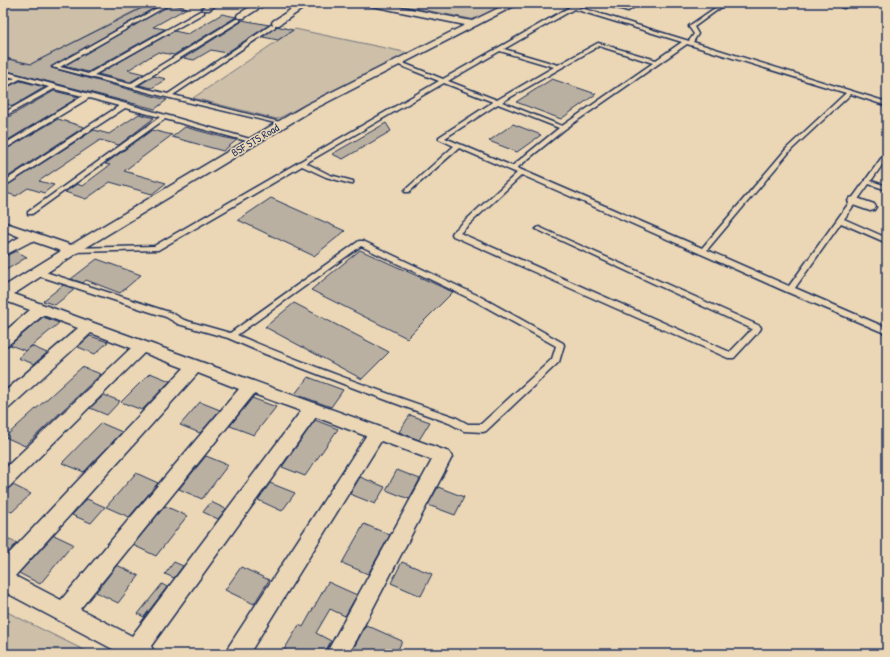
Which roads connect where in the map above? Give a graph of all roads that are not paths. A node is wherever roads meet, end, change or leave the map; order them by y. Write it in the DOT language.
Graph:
graph roads {
  1 [pos="216,3"];
  2 [pos="263,3"];
  3 [pos="307,3"];
  4 [pos="367,3"];
  5 [pos="516,3"];
  6 [pos="561,3"];
  7 [pos="581,3"];
  8 [pos="601,3"];
  9 [pos="638,3"];
  10 [pos="725,3"];
  11 [pos="168,4"];
  12 [pos="574,7"];
  13 [pos="204,10"];
  14 [pos="240,18"];
  15 [pos="274,24"];
  16 [pos="474,24"];
  17 [pos="688,42"];
  18 [pos="499,49"];
  19 [pos="396,62"];
  20 [pos="656,62"];
  21 [pos="558,67"];
  22 [pos="3,73"];
  23 [pos="90,75"];
  24 [pos="20,77"];
  25 [pos="443,80"];
  26 [pos="3,86"];
  27 [pos="55,86"];
  28 [pos="131,86"];
  29 [pos="850,92"];
  30 [pos="88,96"];
  31 [pos="168,96"];
  32 [pos="498,102"];
  33 [pos="887,104"];
  34 [pos="125,105"];
  35 [pos="3,115"];
  36 [pos="165,116"];
  37 [pos="282,124"];
  38 [pos="562,128"];
  39 [pos="254,141"];
  40 [pos="458,146"];
  41 [pos="3,148"];
  42 [pos="887,154"];
  43 [pos="301,163"];
  44 [pos="512,169"];
  45 [pos="521,173"];
  46 [pos="351,182"];
  47 [pos="867,182"];
  48 [pos="3,185"];
  49 [pos="887,188"];
  50 [pos="407,191"];
  51 [pos="854,200"];
  52 [pos="870,207"];
  53 [pos="30,212"];
  54 [pos="840,220"];
  55 [pos="3,226"];
  56 [pos="539,229"];
  57 [pos="31,236"];
  58 [pos="887,241"];
  59 [pos="72,250"];
  60 [pos="3,252"];
  61 [pos="702,252"];
  62 [pos="36,272"];
  63 [pos="790,290"];
  64 [pos="3,295"];
  65 [pos="41,309"];
  66 [pos="89,327"];
  67 [pos="887,331"];
  68 [pos="231,336"];
  69 [pos="3,341"];
  70 [pos="142,346"];
  71 [pos="195,366"];
  72 [pos="251,386"];
  73 [pos="3,403"];
  74 [pos="312,409"];
  75 [pos="377,433"];
  76 [pos="3,482"];
  77 [pos="3,574"];
  78 [pos="3,580"];
  79 [pos="64,612"];
  80 [pos="140,652"];
  81 [pos="237,654"];
  82 [pos="337,654"];
  1 -- 13 [label="street"];
  2 -- 14 [label="street"];
  3 -- 15 [label="street"];
  4 -- 16 [label="street"];
  5 -- 16 [label="street, BSF STS Road"];
  6 -- 12 [label="lane"];
  7 -- 12 [label="lane"];
  8 -- 9 [label="lane"];
  10 -- 17 [label="lane"];
  11 -- 23 [label="lane"];
  12 -- 17 [label="lane"];
  12 -- 18 [label="lane"];
  13 -- 23 [label="lane"];
  14 -- 28 [label="lane"];
  15 -- 31 [label="lane"];
  16 -- 19 [label="street, BSF STS Road"];
  17 -- 20 [label="lane"];
  17 -- 29 [label="lane"];
  18 -- 21 [label="lane"];
  18 -- 25 [label="lane"];
  19 -- 25 [label="lane"];
  19 -- 37 [label="street, BSF STS Road"];
  20 -- 21 [label="lane"];
  20 -- 38 [label="lane"];
  21 -- 32 [label="lane"];
  22 -- 24 [label="lane"];
  23 -- 28 [label="lane"];
  24 -- 26 [label="lane"];
  24 -- 27 [label="lane"];
  25 -- 32 [label="lane"];
  25 -- 43 [label="lane"];
  27 -- 30 [label="lane"];
  27 -- 35 [label="lane"];
  28 -- 31 [label="lane"];
  29 -- 33 [label="lane"];
  29 -- 61 [label="lane"];
  30 -- 34 [label="lane"];
  30 -- 41 [label="lane"];
  31 -- 37 [label="lane"];
  32 -- 38 [label="lane"];
  32 -- 40 [label="lane"];
  34 -- 36 [label="lane"];
  34 -- 48 [label="lane"];
  36 -- 39 [label="lane"];
  36 -- 53 [label="lane"];
  37 -- 39 [label="street, BSF STS Road"];
  38 -- 44 [label="lane"];
  39 -- 59 [label="street, BSF STS Road"];
  40 -- 44 [label="lane"];
  40 -- 50 [label="lane"];
  42 -- 47 [label="lane"];
  43 -- 46 [label="lane"];
  43 -- 59 [label="lane"];
  44 -- 45 [label="lane"];
  45 -- 56 [label="lane"];
  45 -- 61 [label="lane"];
  47 -- 49 [label="lane"];
  47 -- 51 [label="lane"];
  51 -- 52 [label="street"];
  51 -- 54 [label="lane"];
  54 -- 58 [label="lane"];
  54 -- 63 [label="lane"];
  55 -- 57 [label="street"];
  57 -- 59 [label="street"];
  57 -- 60 [label="street"];
  59 -- 62 [label="street, BSF STS Road"];
  61 -- 63 [label="lane"];
  62 -- 64 [label="street, BSF STS Road"];
  62 -- 68 [label="lane"];
  63 -- 67 [label="lane"];
  64 -- 65 [label="street"];
  65 -- 66 [label="street"];
  65 -- 69 [label="street"];
  66 -- 70 [label="street"];
  66 -- 73 [label="street"];
  68 -- 68 [label="lane"];
  70 -- 71 [label="street"];
  70 -- 76 [label="street"];
  71 -- 72 [label="street"];
  71 -- 77 [label="street"];
  72 -- 74 [label="street"];
  72 -- 79 [label="street"];
  74 -- 75 [label="street"];
  74 -- 80 [label="street"];
  75 -- 81 [label="street"];
  75 -- 82 [label="street"];
  78 -- 79 [label="street"];
  79 -- 80 [label="street"];
}
